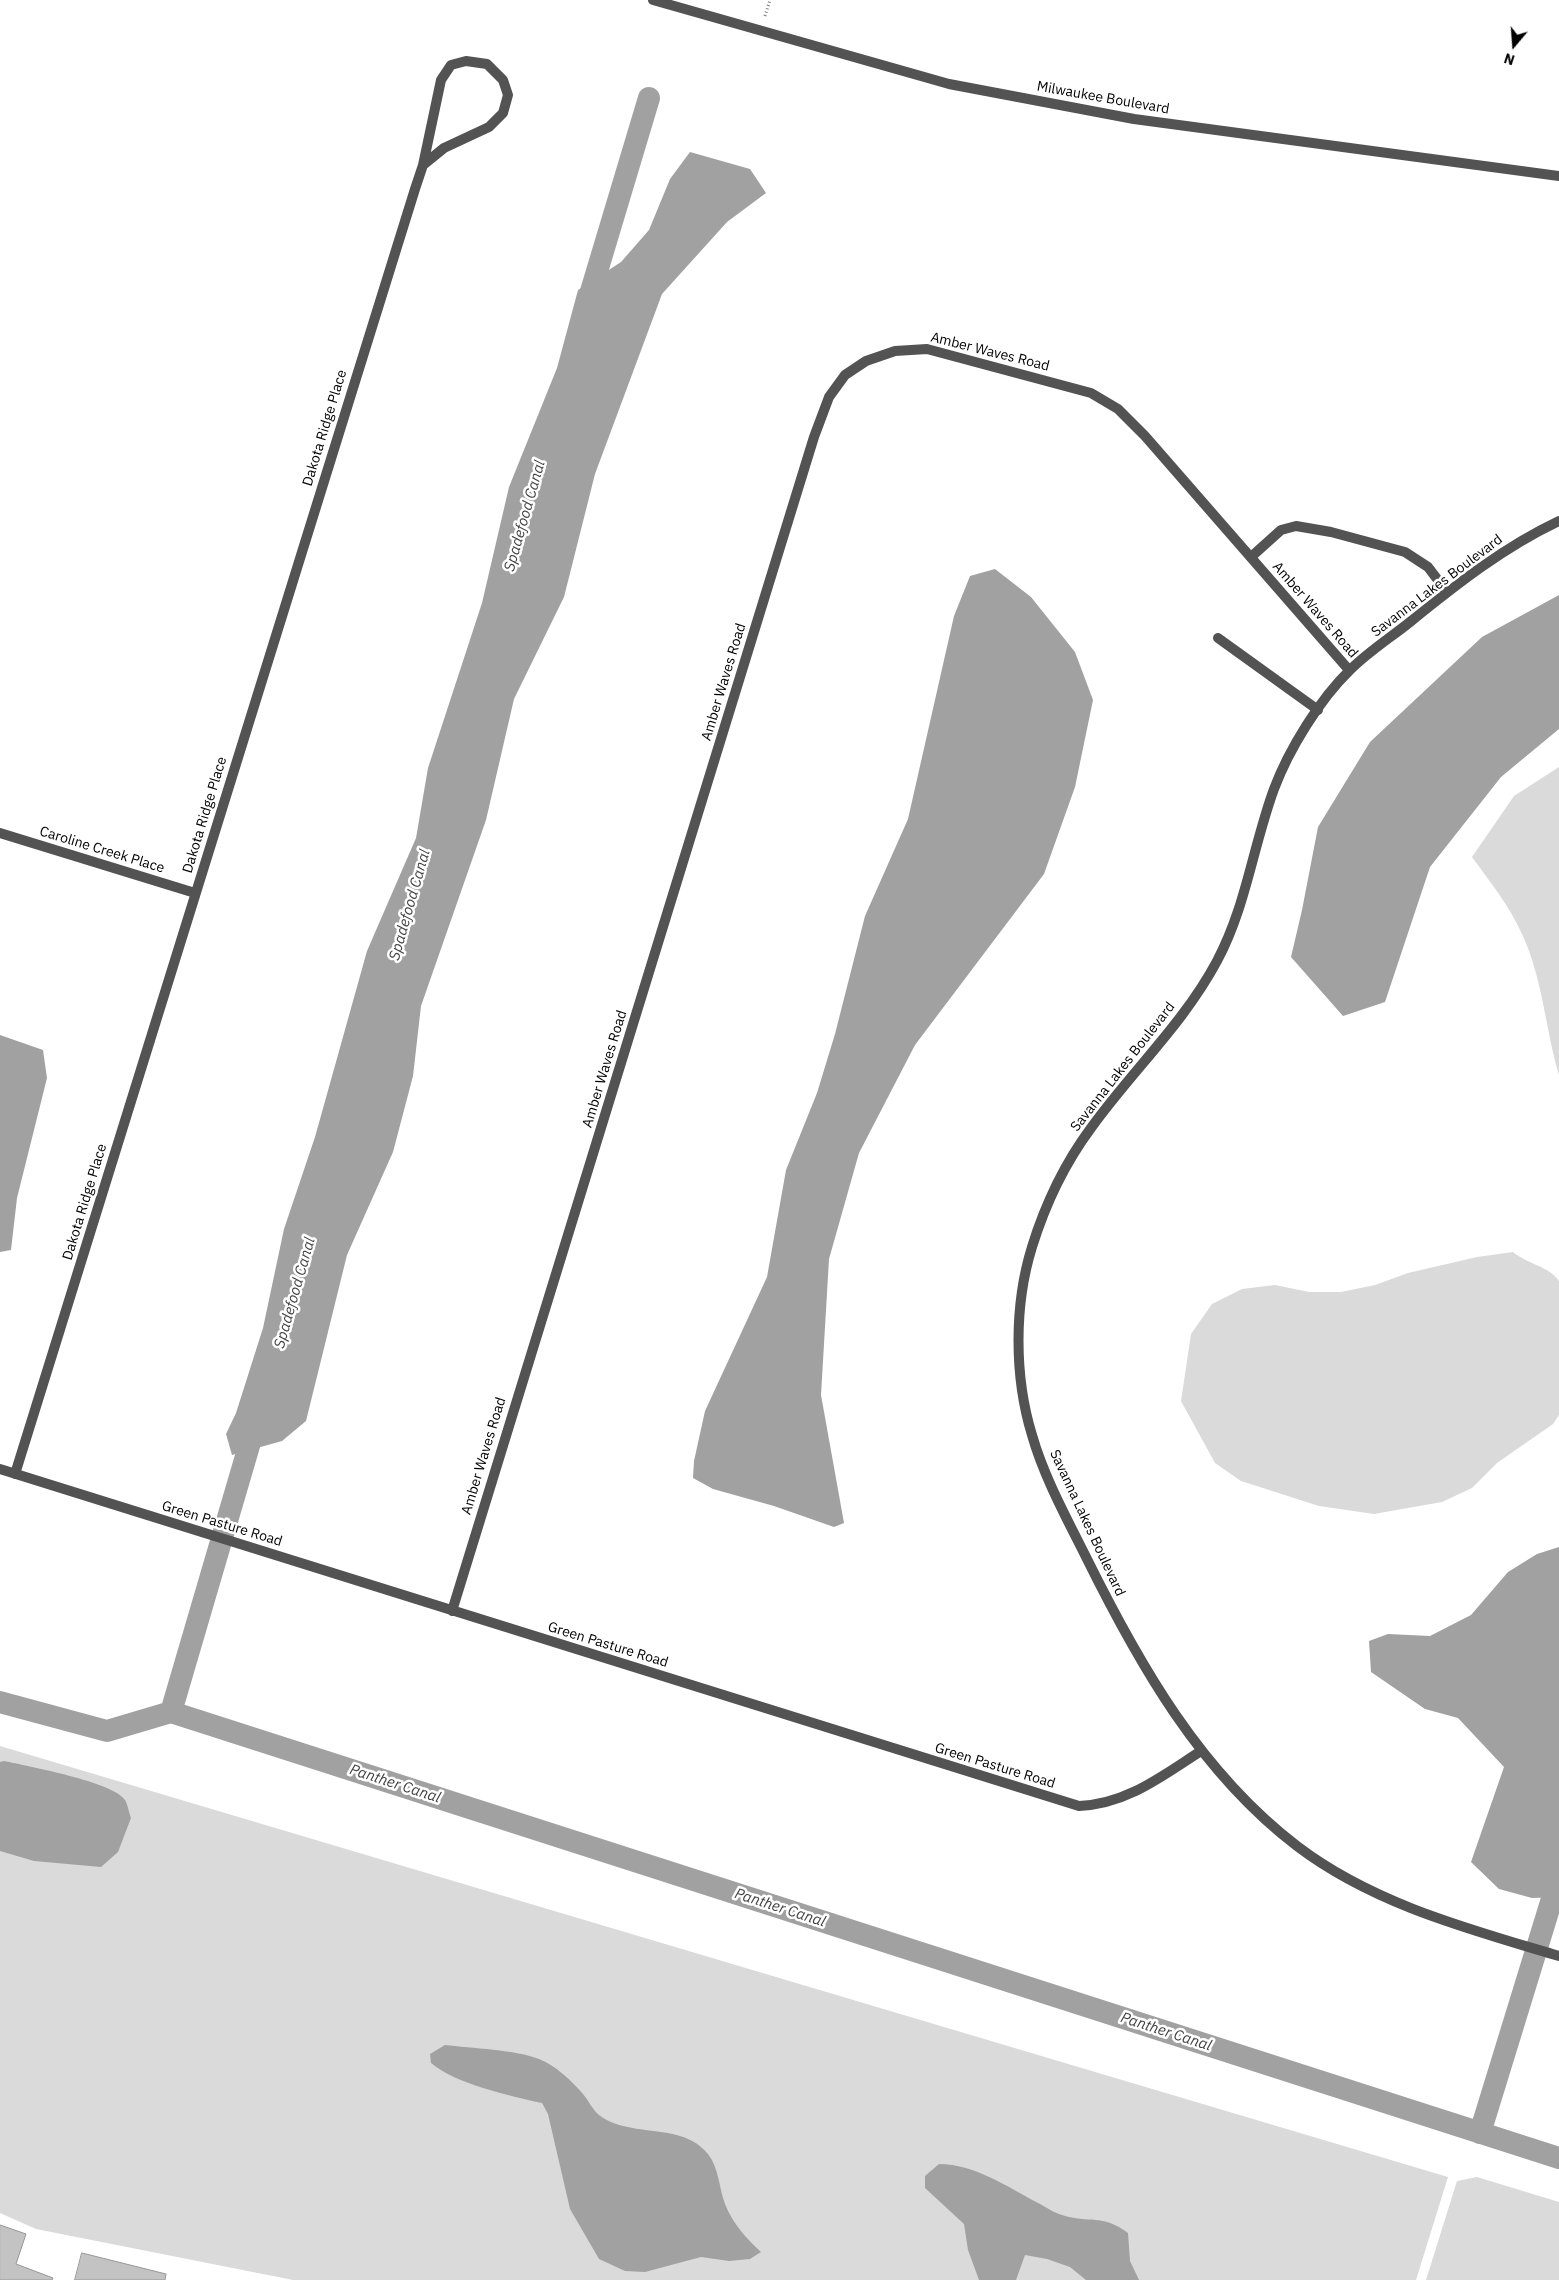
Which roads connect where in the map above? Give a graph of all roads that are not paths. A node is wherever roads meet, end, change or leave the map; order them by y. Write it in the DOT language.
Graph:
graph roads {
  1 [pos="653,0"];
  2 [pos="423,165"];
  3 [pos="1559,176"];
  4 [pos="1559,520"];
  5 [pos="1251,557"];
  6 [pos="1447,592"];
  7 [pos="1218,638"];
  8 [pos="1349,670"];
  9 [pos="1318,710"];
  10 [pos="0,833"];
  11 [pos="195,893"];
  12 [pos="0,1469"];
  13 [pos="15,1474"];
  14 [pos="452,1611"];
  15 [pos="1200,1751"];
  16 [pos="1559,1956"];
  1 -- 3 [label="street, Milwaukee Boulevard"];
  2 -- 2 [label="street, Dakota Ridge Place"];
  2 -- 11 [label="street, Dakota Ridge Place"];
  4 -- 6 [label="street, Savanna Lakes Boulevard"];
  5 -- 6 [label="street"];
  5 -- 8 [label="street, Amber Waves Road"];
  5 -- 14 [label="street, Amber Waves Road"];
  6 -- 8 [label="street, Savanna Lakes Boulevard"];
  7 -- 9 [label="street"];
  8 -- 9 [label="street, Savanna Lakes Boulevard"];
  9 -- 15 [label="street, Savanna Lakes Boulevard"];
  10 -- 11 [label="street, Caroline Creek Place"];
  11 -- 13 [label="street, Dakota Ridge Place"];
  12 -- 13 [label="street, Green Pasture Road"];
  13 -- 14 [label="street, Green Pasture Road"];
  14 -- 15 [label="street, Green Pasture Road"];
  15 -- 16 [label="street, Savanna Lakes Boulevard"];
}
